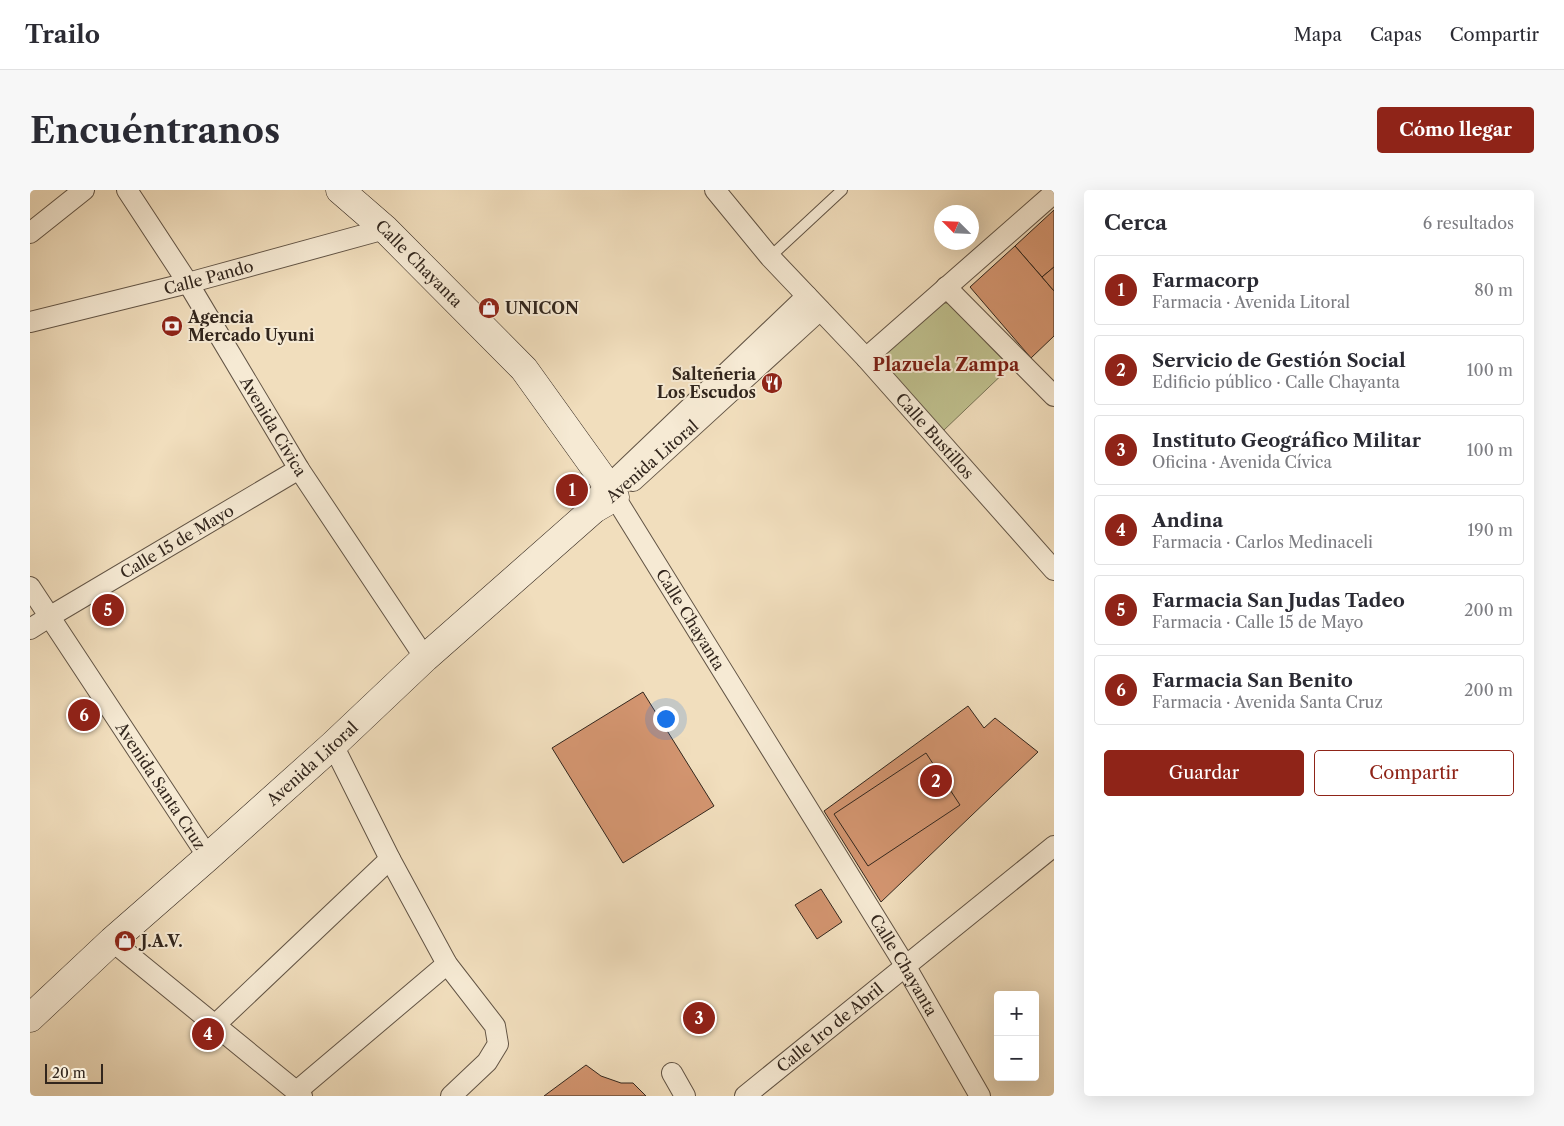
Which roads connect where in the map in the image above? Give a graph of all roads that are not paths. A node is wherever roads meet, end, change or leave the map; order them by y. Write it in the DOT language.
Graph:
graph roads {
  1 [pos="84,190"];
  2 [pos="127,190"];
  3 [pos="340,190"];
  4 [pos="716,190"];
  5 [pos="842,190"];
  6 [pos="1054,193"];
  7 [pos="385,229"];
  8 [pos="30,233"];
  9 [pos="770,257"];
  10 [pos="188,283"];
  11 [pos="946,287"];
  12 [pos="813,303"];
  13 [pos="30,322"];
  14 [pos="866,358"];
  15 [pos="1054,396"];
  16 [pos="299,469"];
  17 [pos="606,497"];
  18 [pos="1054,570"];
  19 [pos="30,587"];
  20 [pos="49,616"];
  21 [pos="30,629"];
  22 [pos="425,658"];
  23 [pos="333,745"];
  24 [pos="1054,846"];
  25 [pos="208,857"];
  26 [pos="390,859"];
  27 [pos="112,941"];
  28 [pos="446,964"];
  29 [pos="906,967"];
  30 [pos="30,1018"];
  31 [pos="215,1025"];
  32 [pos="672,1073"];
  33 [pos="300,1094"];
  34 [pos="451,1096"];
  35 [pos="685,1096"];
  36 [pos="745,1096"];
  37 [pos="980,1096"];
  1 -- 8 [label="street"];
  2 -- 10 [label="street, Avenida Cívica"];
  3 -- 7 [label="main road, Calle Chayanta"];
  4 -- 9 [label="street, Calle Bustillos"];
  5 -- 9 [label="lane"];
  6 -- 11 [label="street"];
  7 -- 10 [label="street, Calle Pando"];
  7 -- 17 [label="main road, Calle Chayanta"];
  9 -- 12 [label="street, Calle Bustillos"];
  10 -- 13 [label="street, Calle Pando"];
  10 -- 16 [label="street, Avenida Cívica"];
  11 -- 14 [label="street"];
  11 -- 15 [label="street"];
  12 -- 14 [label="street, Calle Bustillos"];
  12 -- 17 [label="street, Avenida Litoral"];
  14 -- 18 [label="street, Calle Bustillos"];
  16 -- 20 [label="street, Calle 15 de Mayo"];
  16 -- 22 [label="street, Avenida Cívica"];
  17 -- 22 [label="main road, Avenida Litoral"];
  17 -- 29 [label="street, Calle Chayanta"];
  19 -- 20 [label="street, Avenida Santa Cruz"];
  20 -- 21 [label="street, Calle 15 de Mayo"];
  20 -- 25 [label="street, Avenida Santa Cruz"];
  22 -- 23 [label="main road, Avenida Litoral"];
  23 -- 25 [label="main road, Avenida Litoral"];
  23 -- 26 [label="street"];
  24 -- 29 [label="street, Calle 1ro de Abril"];
  25 -- 27 [label="main road, Avenida Litoral"];
  26 -- 28 [label="street"];
  26 -- 31 [label="street"];
  27 -- 30 [label="main road, Avenida Litoral"];
  27 -- 31 [label="street"];
  28 -- 33 [label="street"];
  28 -- 34 [label="street"];
  29 -- 36 [label="street, Calle 1ro de Abril"];
  29 -- 37 [label="street, Calle Chayanta"];
  31 -- 33 [label="street"];
  32 -- 35 [label="street"];
}
